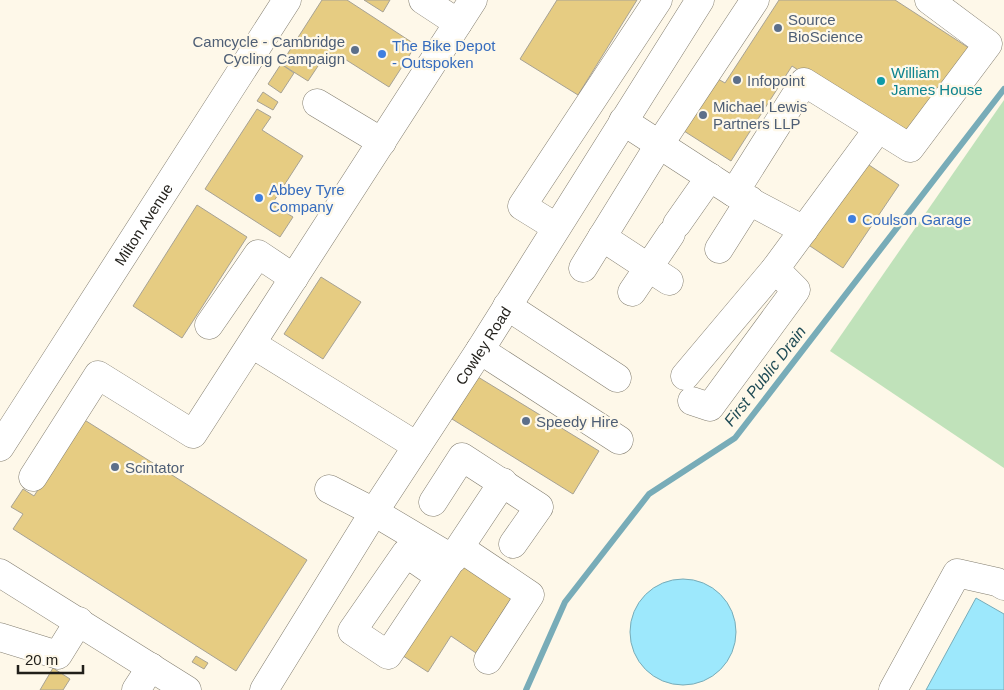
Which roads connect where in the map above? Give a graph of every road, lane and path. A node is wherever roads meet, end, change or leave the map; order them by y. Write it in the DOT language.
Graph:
graph roads {
  1 [pos="287,0"];
  2 [pos="423,0"];
  3 [pos="472,0"];
  4 [pos="658,0"];
  5 [pos="700,0"];
  6 [pos="755,0"];
  7 [pos="928,0"];
  8 [pos="458,23"];
  9 [pos="317,103"];
  10 [pos="623,121"];
  11 [pos="878,129"];
  12 [pos="382,142"];
  13 [pos="659,145"];
  14 [pos="710,177"];
  15 [pos="742,197"];
  16 [pos="556,227"];
  17 [pos="804,230"];
  18 [pos="602,237"];
  19 [pos="719,249"];
  20 [pos="583,268"];
  21 [pos="775,269"];
  22 [pos="659,275"];
  23 [pos="294,278"];
  24 [pos="632,292"];
  25 [pos="507,306"];
  26 [pos="209,325"];
  27 [pos="252,344"];
  28 [pos="480,350"];
  29 [pos="617,378"];
  30 [pos="619,440"];
  31 [pos="417,446"];
  32 [pos="0,447"];
  33 [pos="33,477"];
  34 [pos="503,482"];
  35 [pos="329,489"];
  36 [pos="433,502"];
  37 [pos="374,512"];
  38 [pos="513,544"];
  39 [pos="447,559"];
  40 [pos="0,573"];
  41 [pos="1004,586"];
  42 [pos="72,617"];
  43 [pos="0,637"];
  44 [pos="488,660"];
  45 [pos="151,667"];
  46 [pos="136,690"];
  47 [pos="187,690"];
  48 [pos="264,690"];
  49 [pos="893,690"];
  1 -- 32 [label="street, Milton Avenue"];
  2 -- 8 [label="street"];
  3 -- 8 [label="street"];
  4 -- 16 [label="street"];
  5 -- 10 [label="street, Cowley Road"];
  6 -- 13 [label="street"];
  7 -- 11 [label="street"];
  8 -- 12 [label="street"];
  9 -- 12 [label="street"];
  10 -- 13 [label="street"];
  10 -- 16 [label="street, Cowley Road"];
  11 -- 15 [label="street"];
  11 -- 17 [label="street"];
  12 -- 23 [label="street"];
  13 -- 14 [label="street"];
  13 -- 18 [label="street"];
  14 -- 15 [label="street"];
  14 -- 22 [label="street"];
  15 -- 17 [label="street"];
  15 -- 19 [label="street"];
  16 -- 25 [label="street, Cowley Road"];
  17 -- 21 [label="street"];
  18 -- 20 [label="street"];
  18 -- 22 [label="street"];
  21 -- 21 [label="street"];
  22 -- 24 [label="street"];
  23 -- 26 [label="street"];
  23 -- 27 [label="street"];
  25 -- 28 [label="street, Cowley Road"];
  25 -- 29 [label="street"];
  27 -- 31 [label="street"];
  27 -- 33 [label="street"];
  28 -- 30 [label="street"];
  28 -- 31 [label="street, Cowley Road"];
  31 -- 37 [label="street, Cowley Road"];
  34 -- 36 [label="street"];
  34 -- 38 [label="street"];
  34 -- 39 [label="street"];
  35 -- 37 [label="street"];
  37 -- 39 [label="street"];
  37 -- 48 [label="street, Cowley Road"];
  39 -- 44 [label="street"];
  40 -- 42 [label="street"];
  41 -- 49 [label="street"];
  42 -- 43 [label="street"];
  42 -- 45 [label="street"];
  45 -- 46 [label="street"];
  45 -- 47 [label="street"];
}
